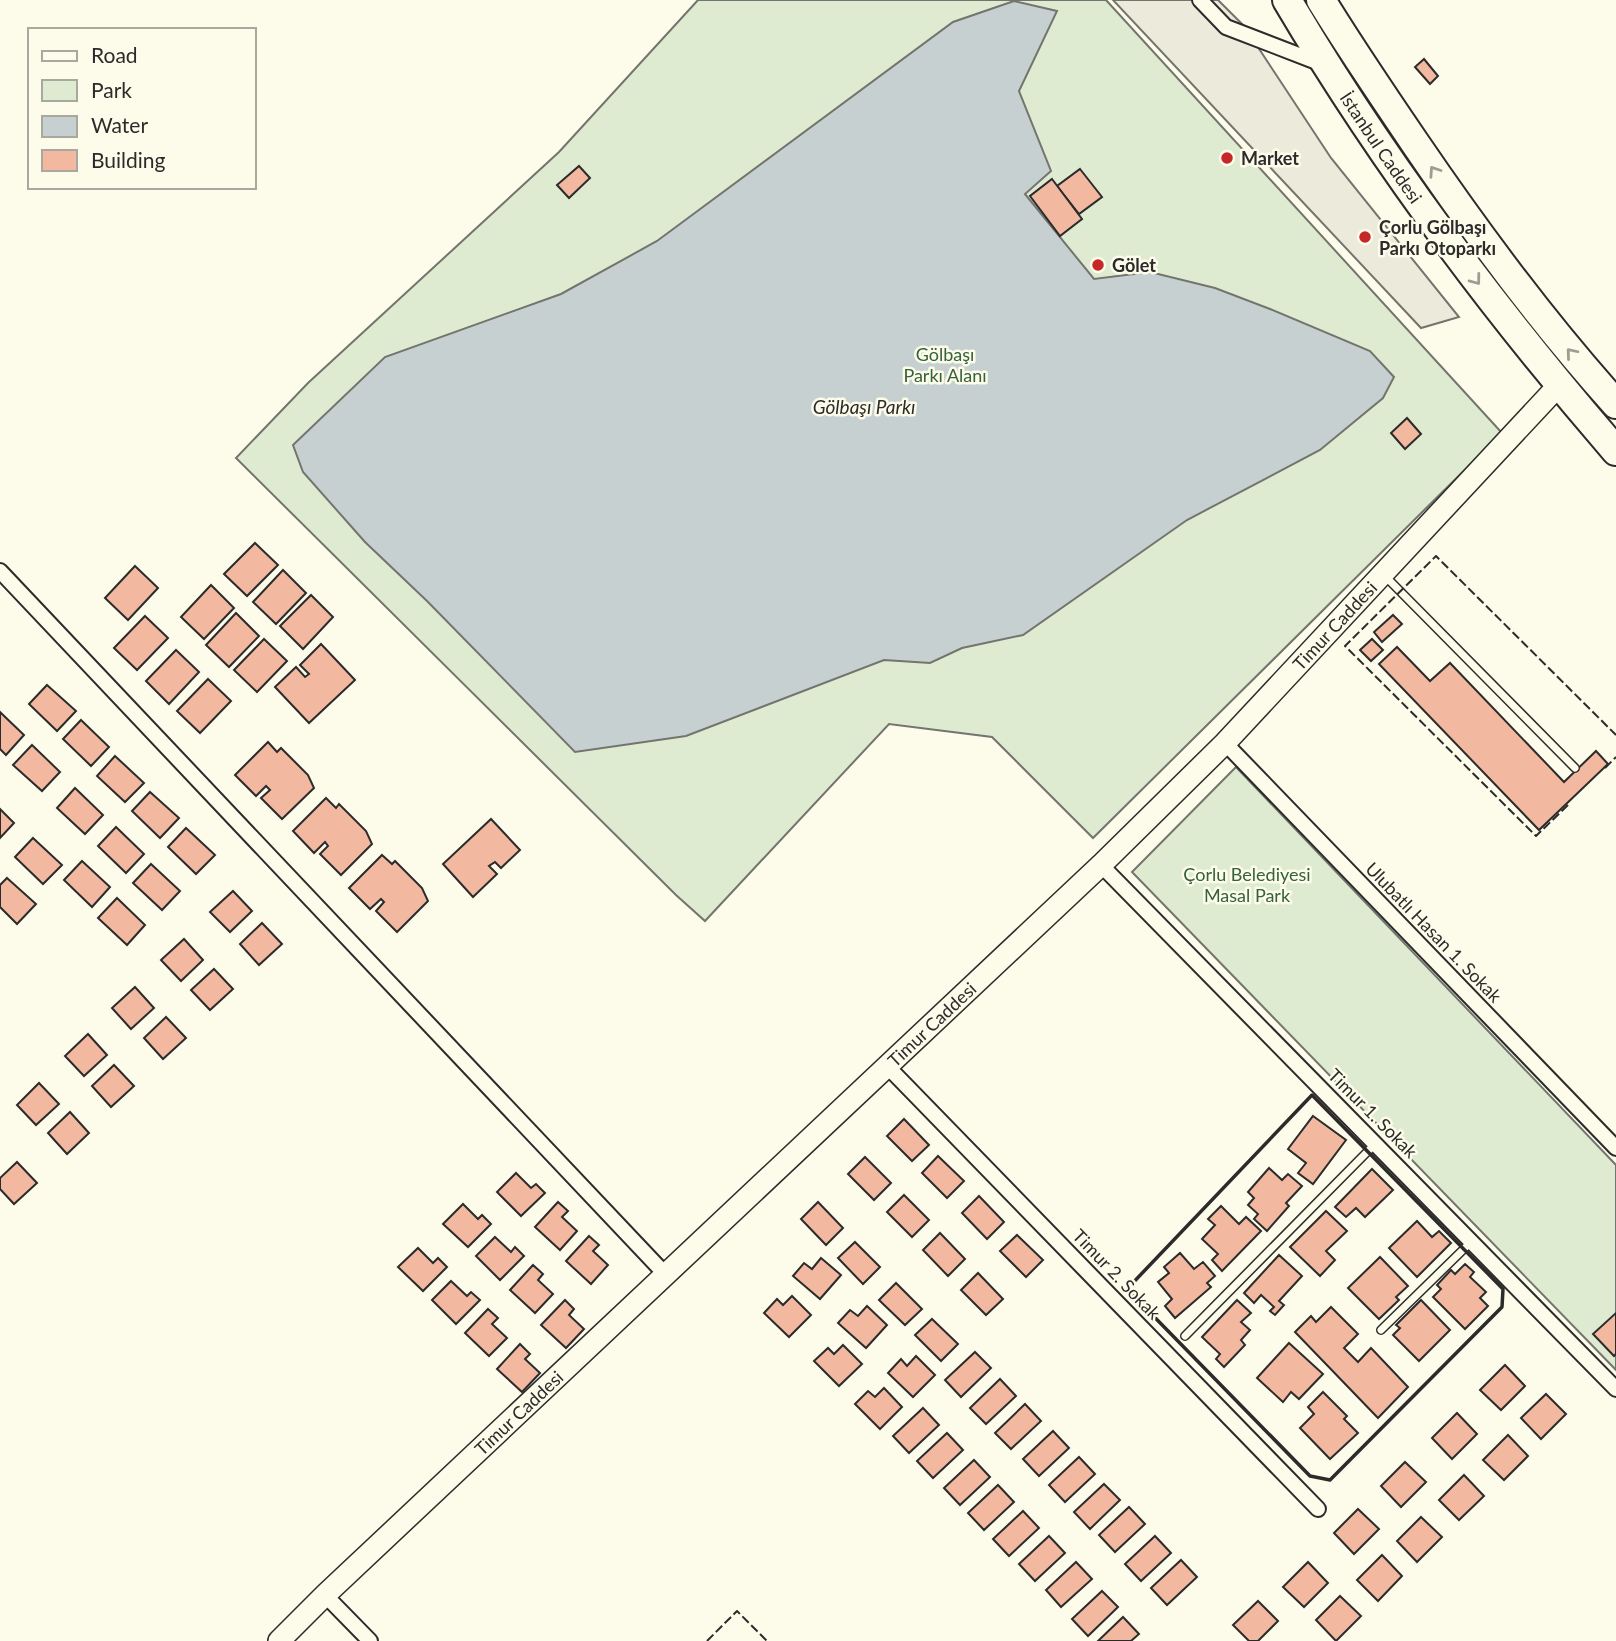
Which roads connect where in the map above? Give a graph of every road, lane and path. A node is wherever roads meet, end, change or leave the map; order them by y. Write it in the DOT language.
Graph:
graph roads {
  1 [pos="1200,0"];
  2 [pos="1287,0"];
  3 [pos="1321,0"];
  4 [pos="1326,66"];
  5 [pos="1559,385"];
  6 [pos="1616,404"];
  7 [pos="1616,451"];
  8 [pos="0,571"];
  9 [pos="1383,574"];
  10 [pos="1225,743"];
  11 [pos="1575,768"];
  12 [pos="1101,865"];
  13 [pos="887,1066"];
  14 [pos="1376,1144"];
  15 [pos="1616,1148"];
  16 [pos="1472,1241"];
  17 [pos="666,1275"];
  18 [pos="1381,1330"];
  19 [pos="1185,1336"];
  20 [pos="1616,1389"];
  21 [pos="1318,1509"];
  22 [pos="325,1595"];
  23 [pos="279,1641"];
  24 [pos="370,1641"];
  1 -- 4 [label="street"];
  2 -- 4 [label="highway, İstanbul Caddesi"];
  6 -- 3 [label="highway, İstanbul Caddesi, one-way"];
  4 -- 5 [label="highway, İstanbul Caddesi, one-way"];
  5 -- 7 [label="highway, İstanbul Caddesi"];
  5 -- 9 [label="street, Timur Caddesi"];
  8 -- 17 [label="street"];
  9 -- 10 [label="street, Timur Caddesi"];
  9 -- 11 [label="lane"];
  10 -- 12 [label="street, Timur Caddesi"];
  10 -- 15 [label="street, Ulubatlı Hasan 1. Sokak"];
  12 -- 13 [label="street, Timur Caddesi"];
  12 -- 14 [label="street, Timur 1. Sokak"];
  13 -- 17 [label="street, Timur Caddesi"];
  13 -- 21 [label="street, Timur 2. Sokak"];
  14 -- 16 [label="street, Timur 1. Sokak"];
  14 -- 19 [label="lane"];
  16 -- 18 [label="lane"];
  16 -- 20 [label="street, Timur 1. Sokak"];
  17 -- 22 [label="street, Timur Caddesi"];
  22 -- 23 [label="street, Timur Caddesi"];
  22 -- 24 [label="street"];
}
